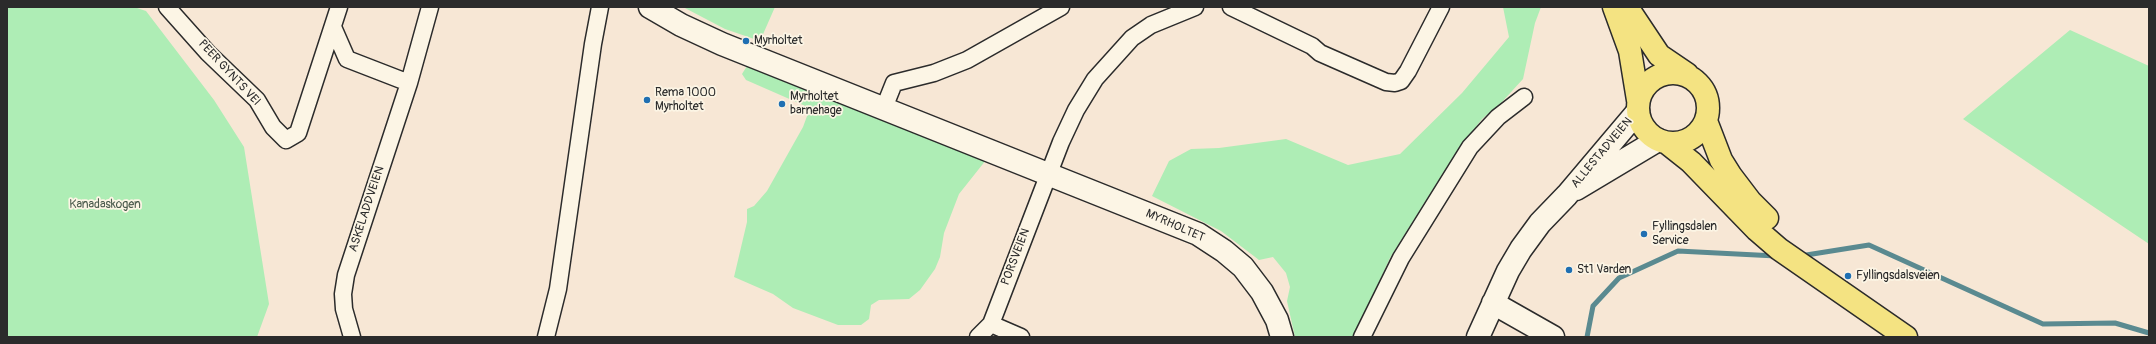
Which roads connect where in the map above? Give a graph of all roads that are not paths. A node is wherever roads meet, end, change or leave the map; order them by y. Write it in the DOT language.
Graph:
graph roads {
  1 [pos="167,7"];
  2 [pos="339,7"];
  3 [pos="430,7"];
  4 [pos="600,7"];
  5 [pos="650,7"];
  6 [pos="1062,7"];
  7 [pos="1195,7"];
  8 [pos="1231,7"];
  9 [pos="1441,7"];
  10 [pos="1614,7"];
  11 [pos="1627,7"];
  12 [pos="333,27"];
  13 [pos="1688,75"];
  14 [pos="409,83"];
  15 [pos="1524,97"];
  16 [pos="1638,106"];
  17 [pos="884,108"];
  18 [pos="1706,122"];
  19 [pos="1662,141"];
  20 [pos="1048,174"];
  21 [pos="1567,195"];
  22 [pos="1819,277"];
  23 [pos="1493,303"];
  24 [pos="991,324"];
  25 [pos="352,337"];
  26 [pos="546,337"];
  27 [pos="978,337"];
  28 [pos="1021,337"];
  29 [pos="1282,337"];
  30 [pos="1362,337"];
  31 [pos="1478,337"];
  32 [pos="1553,337"];
  33 [pos="1906,337"];
  1 -- 12 [label="street, PEER GYNTS VEI"];
  2 -- 12 [label="street, PEER GYNTS VEI"];
  3 -- 14 [label="street, ASKELADDVEIEN"];
  4 -- 26 [label="street"];
  5 -- 17 [label="main road, MYRHOLTET"];
  6 -- 17 [label="street"];
  7 -- 20 [label="street"];
  8 -- 9 [label="street"];
  10 -- 16 [label="main road"];
  11 -- 13 [label="main road"];
  12 -- 14 [label="street"];
  13 -- 16 [label="main road"];
  13 -- 18 [label="main road"];
  14 -- 25 [label="street, ASKELADDVEIEN"];
  15 -- 30 [label="street"];
  16 -- 19 [label="main road"];
  16 -- 21 [label="main road, ALLESTADVEIEN"];
  17 -- 20 [label="main road, MYRHOLTET"];
  18 -- 19 [label="main road"];
  18 -- 22 [label="main road"];
  19 -- 21 [label="main road, ALLESTADVEIEN"];
  19 -- 22 [label="main road"];
  20 -- 24 [label="street, PORSVEIEN"];
  20 -- 29 [label="main road, MYRHOLTET"];
  21 -- 23 [label="main road, ALLESTADVEIEN"];
  22 -- 33 [label="main road"];
  23 -- 31 [label="main road, ALLESTADVEIEN"];
  23 -- 32 [label="main road"];
  24 -- 27 [label="street, PORSVEIEN"];
  24 -- 28 [label="street"];
}
